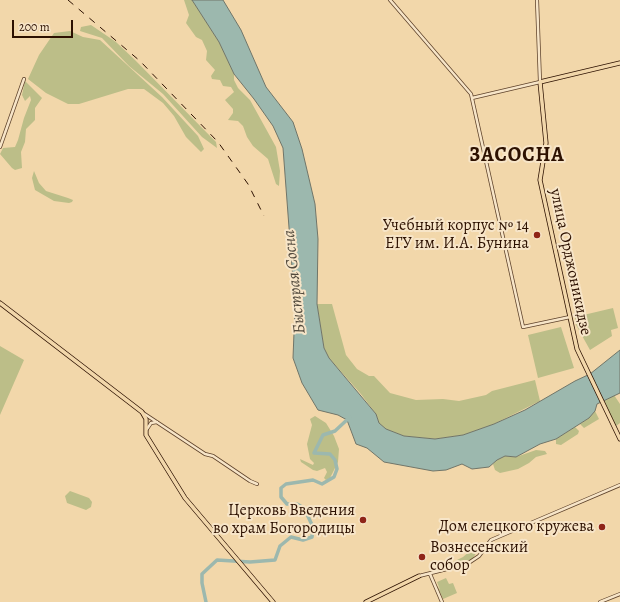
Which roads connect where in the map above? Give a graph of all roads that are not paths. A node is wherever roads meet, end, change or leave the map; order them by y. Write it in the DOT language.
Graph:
graph roads {
  1 [pos="390,0"];
  2 [pos="537,0"];
  3 [pos="620,63"];
  4 [pos="24,79"];
  5 [pos="540,82"];
  6 [pos="472,98"];
  7 [pos="0,147"];
  8 [pos="0,303"];
  9 [pos="570,317"];
  10 [pos="142,412"];
  11 [pos="158,423"];
  12 [pos="146,430"];
  13 [pos="620,439"];
  14 [pos="257,484"];
  15 [pos="620,485"];
  16 [pos="430,574"];
  17 [pos="420,576"];
  18 [pos="620,594"];
  19 [pos="273,602"];
  20 [pos="366,602"];
  21 [pos="442,602"];
  22 [pos="600,602"];
  1 -- 6 [label="street"];
  2 -- 5 [label="street, улица Орджоникидзе"];
  3 -- 5 [label="main road"];
  4 -- 7 [label="street"];
  5 -- 6 [label="street"];
  5 -- 9 [label="main road, улица Орджоникидзе"];
  6 -- 9 [label="street"];
  8 -- 10 [label="main road"];
  9 -- 13 [label="main road, улица Орджоникидзе"];
  10 -- 11 [label="street"];
  10 -- 12 [label="main road"];
  11 -- 12 [label="street"];
  11 -- 14 [label="street"];
  12 -- 19 [label="main road"];
  15 -- 16 [label="street"];
  16 -- 17 [label="street"];
  16 -- 21 [label="street"];
  17 -- 20 [label="main road"];
  18 -- 22 [label="street"];
}
